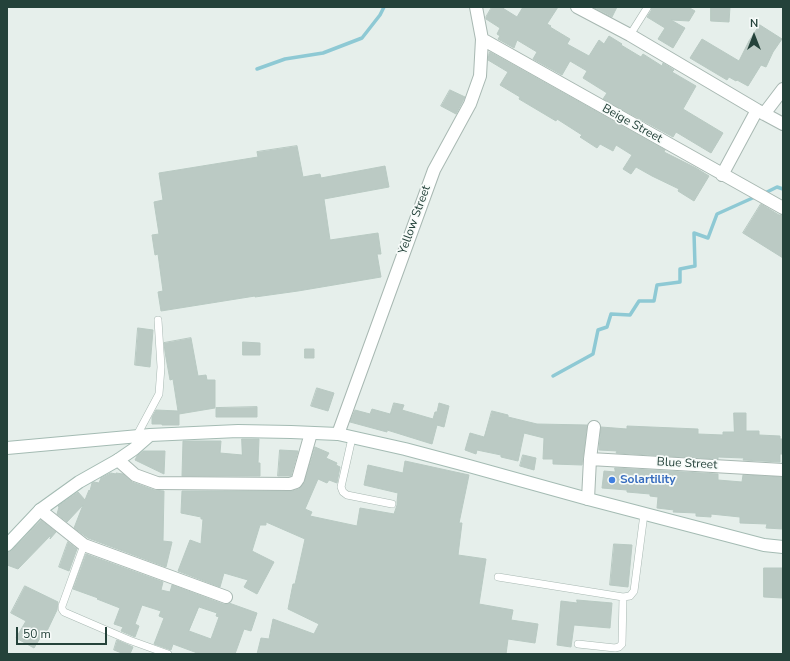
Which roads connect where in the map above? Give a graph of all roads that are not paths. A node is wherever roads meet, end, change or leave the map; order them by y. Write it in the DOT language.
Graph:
graph roads {
  1 [pos="476,7"];
  2 [pos="577,7"];
  3 [pos="647,8"];
  4 [pos="630,35"];
  5 [pos="482,39"];
  6 [pos="783,89"];
  7 [pos="760,112"];
  8 [pos="783,124"];
  9 [pos="722,174"];
  10 [pos="783,208"];
  11 [pos="158,320"];
  12 [pos="594,427"];
  13 [pos="311,433"];
  14 [pos="338,434"];
  15 [pos="150,435"];
  16 [pos="136,437"];
  17 [pos="352,438"];
  18 [pos="7,448"];
  19 [pos="590,459"];
  20 [pos="118,460"];
  21 [pos="783,470"];
  22 [pos="588,499"];
  23 [pos="392,504"];
  24 [pos="40,510"];
  25 [pos="644,514"];
  26 [pos="84,545"];
  27 [pos="7,546"];
  28 [pos="783,548"];
  29 [pos="498,577"];
  30 [pos="226,597"];
  31 [pos="624,597"];
  32 [pos="578,644"];
  33 [pos="168,654"];
  1 -- 5 [label="street, Yellow Street"];
  2 -- 4 [label="street"];
  3 -- 4 [label="lane"];
  4 -- 7 [label="street"];
  5 -- 9 [label="street, Beige Street"];
  5 -- 14 [label="street, Yellow Street"];
  6 -- 7 [label="street"];
  7 -- 8 [label="street"];
  7 -- 9 [label="street"];
  9 -- 10 [label="street, Beige Street"];
  11 -- 16 [label="lane"];
  12 -- 19 [label="street"];
  13 -- 14 [label="street"];
  13 -- 15 [label="street"];
  13 -- 20 [label="street"];
  14 -- 17 [label="street"];
  15 -- 16 [label="street"];
  15 -- 20 [label="street"];
  16 -- 18 [label="street"];
  17 -- 22 [label="street"];
  17 -- 23 [label="lane"];
  19 -- 21 [label="street, Blue Street"];
  19 -- 22 [label="street"];
  20 -- 24 [label="street"];
  22 -- 25 [label="street"];
  24 -- 26 [label="street"];
  24 -- 27 [label="street"];
  25 -- 28 [label="street"];
  25 -- 31 [label="lane"];
  26 -- 30 [label="street"];
  26 -- 33 [label="lane"];
  29 -- 31 [label="lane"];
  31 -- 32 [label="lane"];
}
